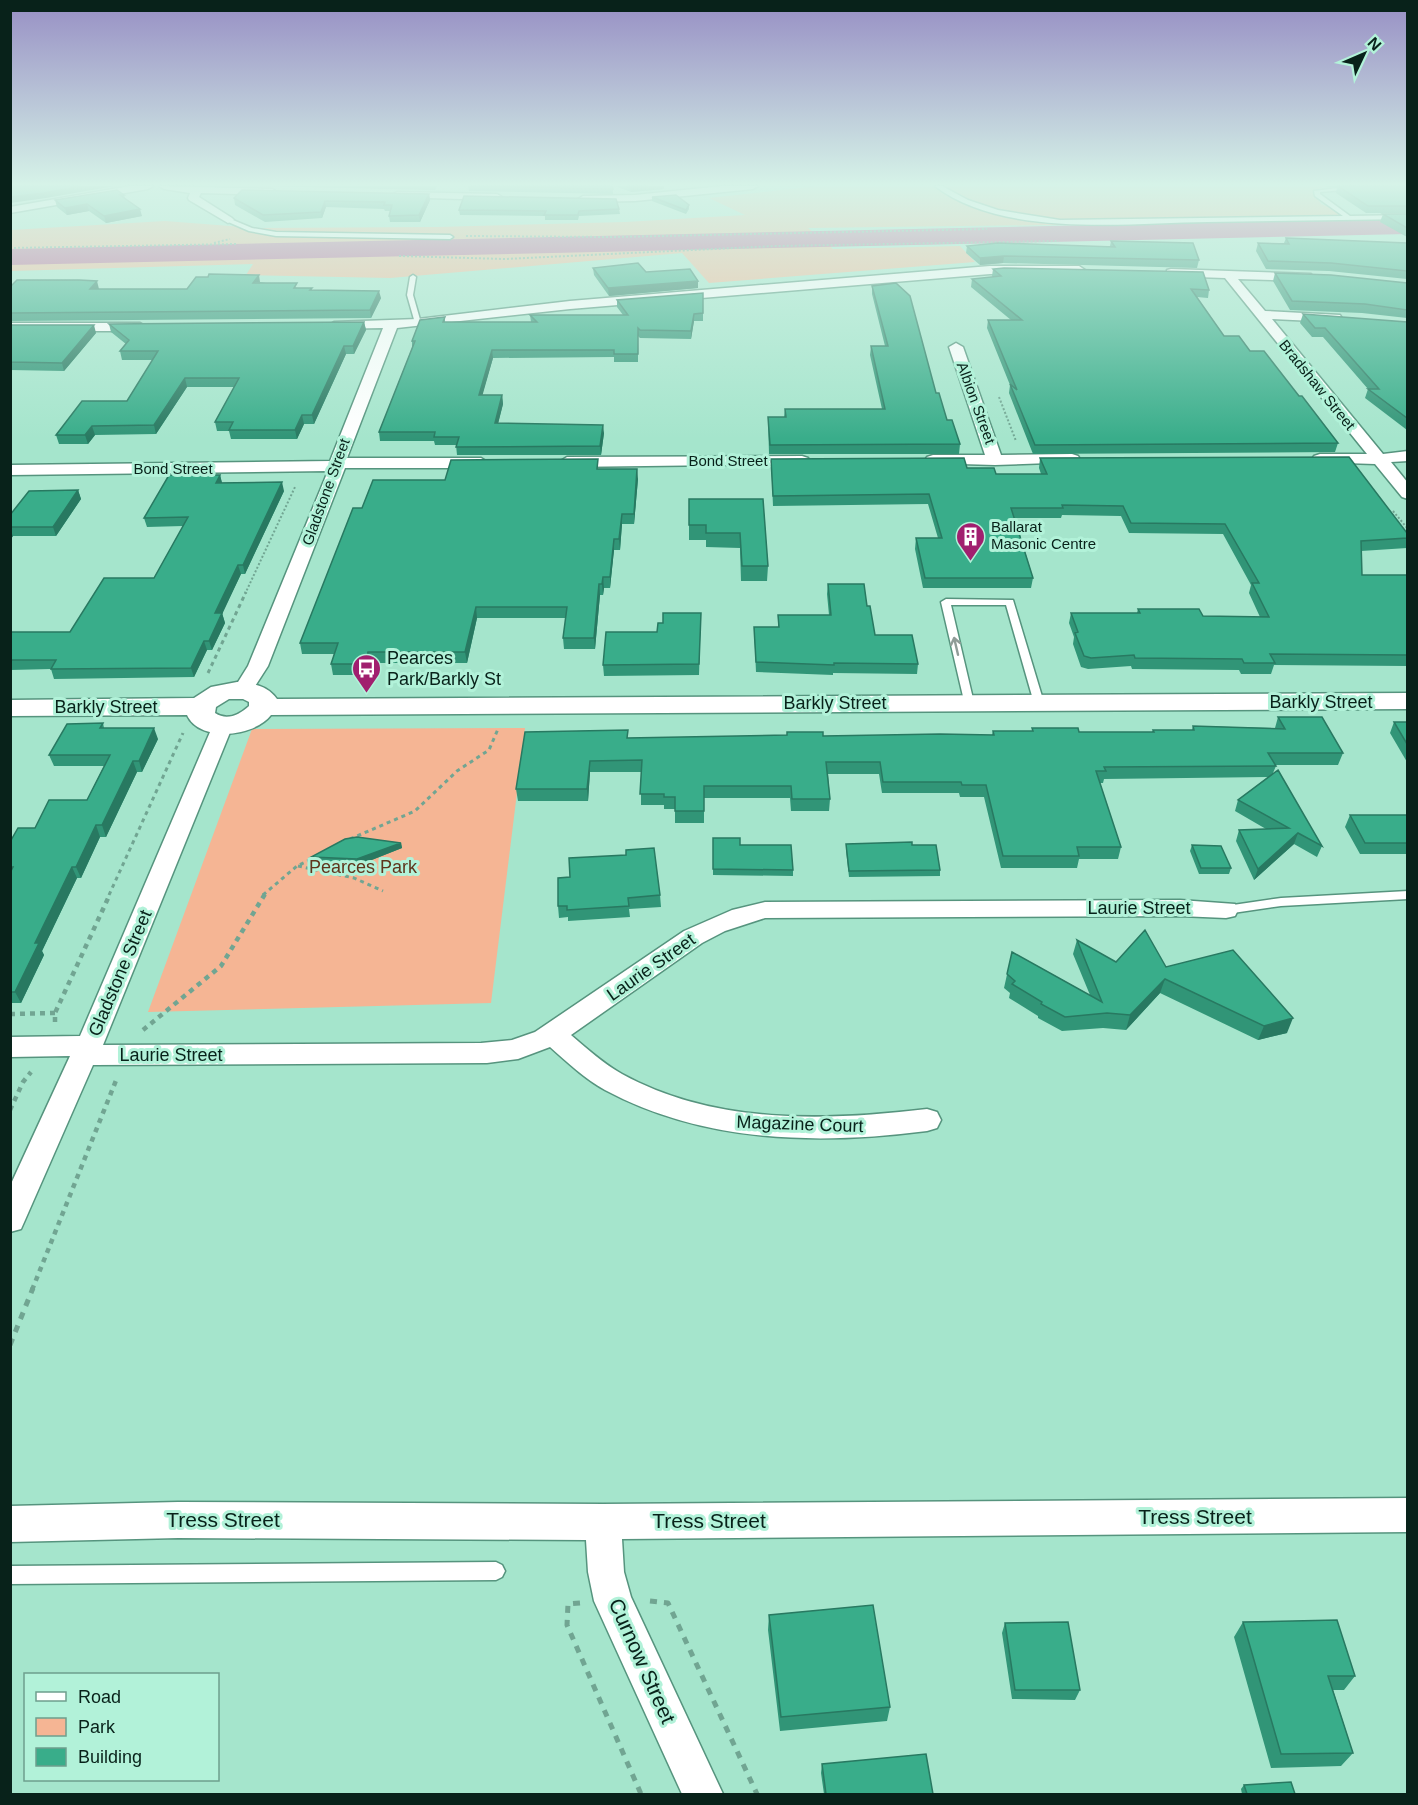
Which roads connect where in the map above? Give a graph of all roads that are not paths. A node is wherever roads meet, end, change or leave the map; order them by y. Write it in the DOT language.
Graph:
graph roads {
  1 [pos="987,270"];
  2 [pos="1158,272"];
  3 [pos="1228,274"];
  4 [pos="413,277"];
  5 [pos="1323,277"];
  6 [pos="1260,315"];
  7 [pos="1350,319"];
  8 [pos="418,323"];
  9 [pos="391,325"];
  10 [pos="320,326"];
  11 [pos="10,327"];
  12 [pos="153,327"];
  13 [pos="956,347"];
  14 [pos="1407,456"];
  15 [pos="1090,459"];
  16 [pos="1305,459"];
  17 [pos="1378,459"];
  18 [pos="923,460"];
  19 [pos="995,460"];
  20 [pos="815,461"];
  21 [pos="492,462"];
  22 [pos="552,462"];
  23 [pos="337,464"];
  24 [pos="10,470"];
  25 [pos="1407,494"];
  26 [pos="253,698"];
  27 [pos="1407,701"];
  28 [pos="969,703"];
  29 [pos="1039,703"];
  30 [pos="10,708"];
  31 [pos="193,716"];
  32 [pos="224,725"];
  33 [pos="1407,896"];
  34 [pos="1226,910"];
  35 [pos="552,1034"];
  36 [pos="10,1047"];
  37 [pos="86,1051"];
  38 [pos="927,1120"];
  39 [pos="10,1220"];
  40 [pos="1407,1515"];
  41 [pos="603,1522"];
  42 [pos="10,1524"];
  43 [pos="496,1571"];
  44 [pos="10,1575"];
  45 [pos="703,1794"];
  1 -- 8 [label="street"];
  2 -- 3 [label="street"];
  3 -- 5 [label="street"];
  3 -- 6 [label="street, Bradshaw Street"];
  4 -- 8 [label="lane"];
  6 -- 7 [label="street"];
  6 -- 17 [label="street, Bradshaw Street"];
  8 -- 9 [label="street"];
  9 -- 10 [label="street"];
  9 -- 23 [label="street, Gladstone Street"];
  11 -- 12 [label="street"];
  13 -- 19 [label="street, Albion Street"];
  14 -- 17 [label="street"];
  15 -- 19 [label="street"];
  16 -- 17 [label="street"];
  17 -- 25 [label="street, Bradshaw Street"];
  18 -- 19 [label="street"];
  20 -- 22 [label="street, Bond Street"];
  21 -- 23 [label="street, Bond Street"];
  23 -- 24 [label="street, Bond Street"];
  23 -- 26 [label="street, Gladstone Street"];
  26 -- 28 [label="main road, Barkly Street"];
  26 -- 31 [label="main road, Barkly Street"];
  26 -- 32 [label="main road"];
  27 -- 29 [label="main road, Barkly Street"];
  28 -- 29 [label="main road, Barkly Street"];
  28 -- 29 [label="lane, one-way"];
  30 -- 31 [label="main road, Barkly Street"];
  31 -- 32 [label="main road"];
  32 -- 37 [label="street, Gladstone Street"];
  33 -- 34 [label="lane"];
  34 -- 35 [label="street, Laurie Street"];
  35 -- 37 [label="street, Laurie Street"];
  35 -- 38 [label="street, Magazine Court"];
  36 -- 37 [label="street, Laurie Street"];
  37 -- 39 [label="street, Gladstone Street"];
  40 -- 41 [label="street, Tress Street"];
  41 -- 42 [label="street, Tress Street"];
  41 -- 45 [label="street, Curnow Street"];
  43 -- 44 [label="lane"];
}
